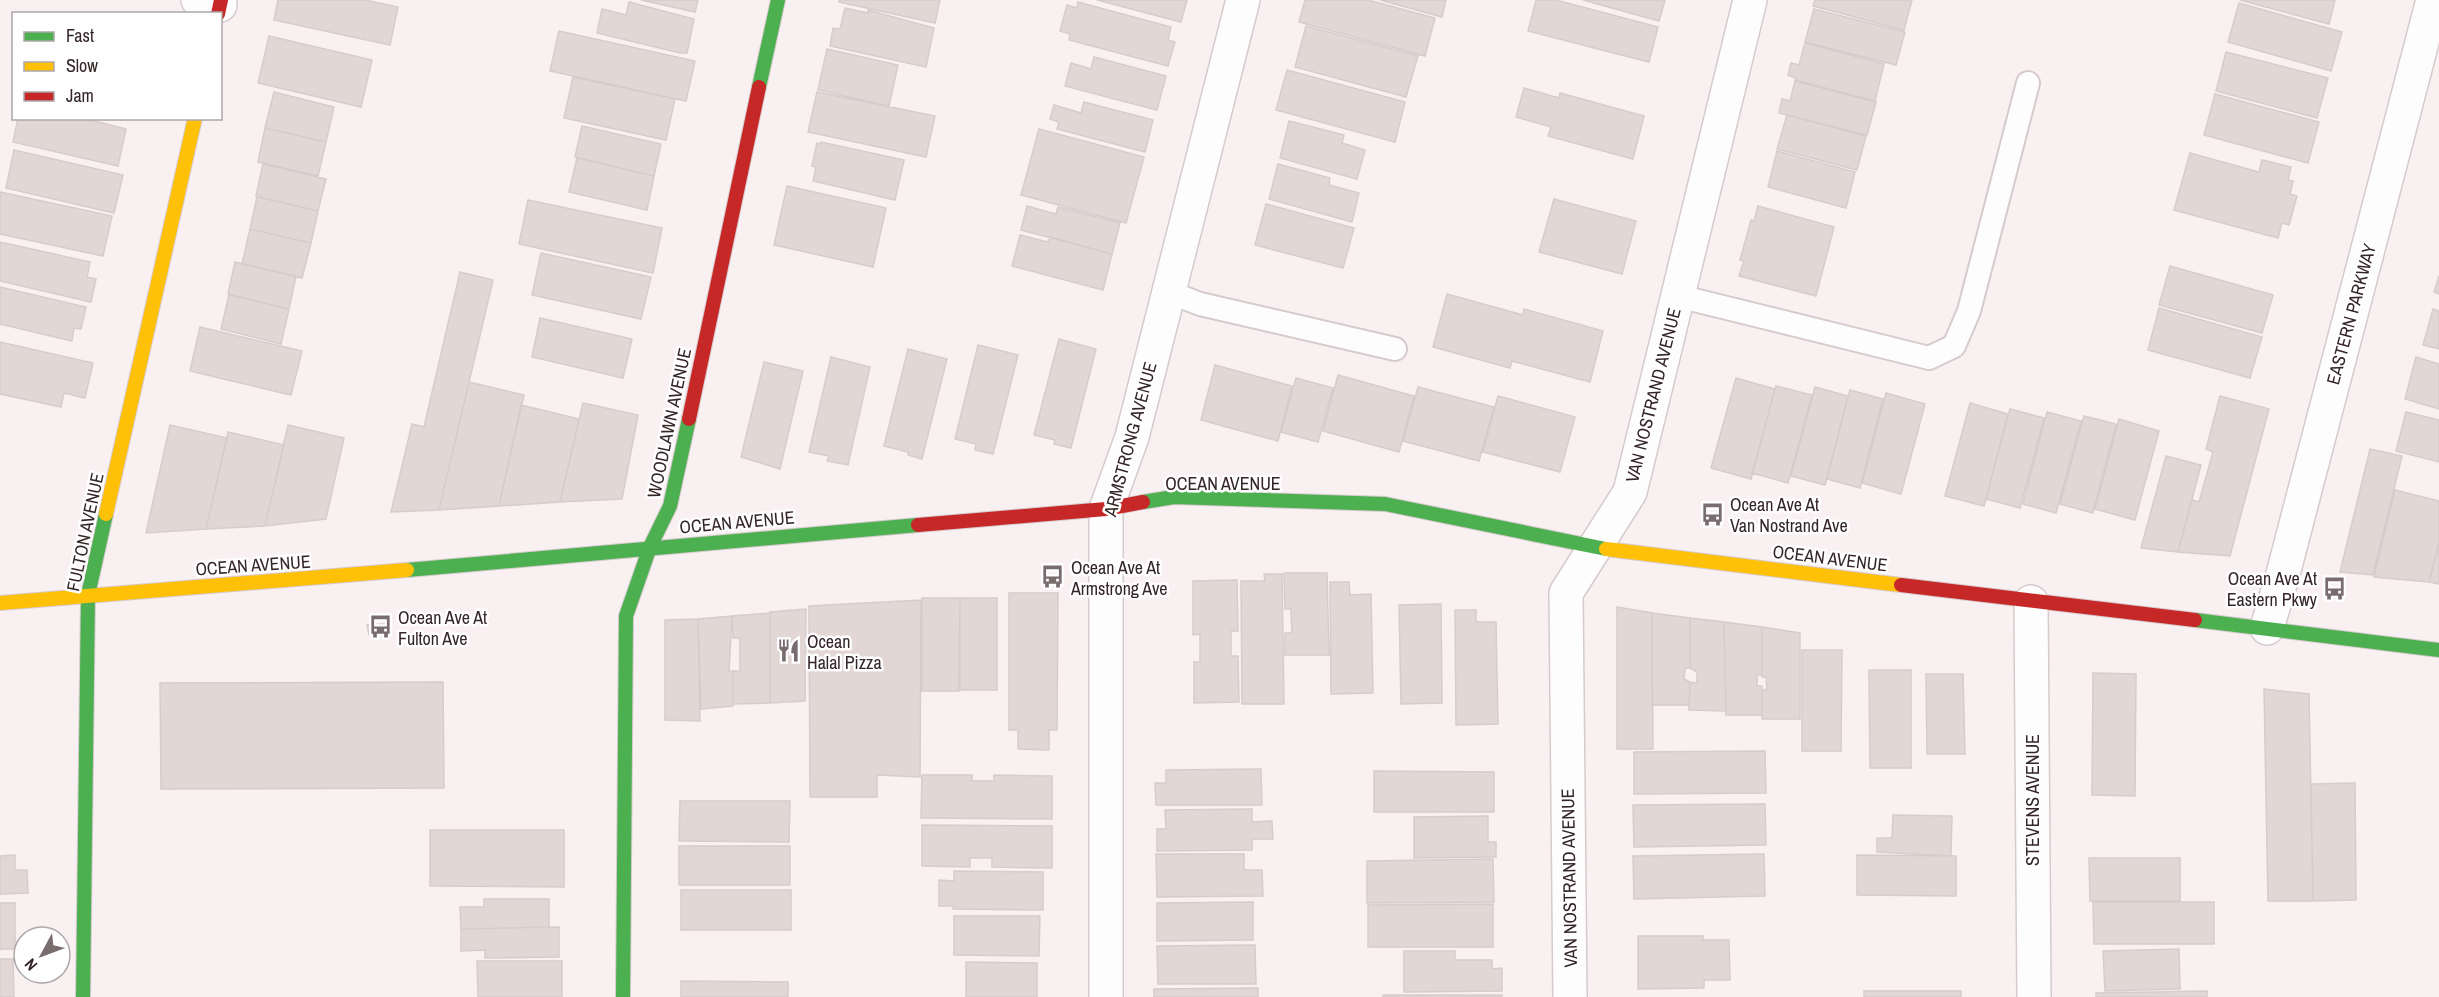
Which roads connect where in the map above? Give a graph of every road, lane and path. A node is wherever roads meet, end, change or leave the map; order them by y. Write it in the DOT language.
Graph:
graph roads {
  1 [pos="778,0"];
  2 [pos="1243,0"];
  3 [pos="1750,0"];
  4 [pos="2433,0"];
  5 [pos="2028,83"];
  6 [pos="195,120"];
  7 [pos="1169,292"];
  8 [pos="1678,296"];
  9 [pos="1395,349"];
  10 [pos="1106,509"];
  11 [pos="651,547"];
  12 [pos="1595,548"];
  13 [pos="88,595"];
  14 [pos="2031,602"];
  15 [pos="0,603"];
  16 [pos="2267,628"];
  17 [pos="2439,650"];
  18 [pos="83,997"];
  19 [pos="623,997"];
  20 [pos="1106,997"];
  21 [pos="1570,997"];
  22 [pos="2034,997"];
  1 -- 11 [label="street, WOODLAWN AVENUE"];
  2 -- 7 [label="street, ARMSTRONG AVENUE"];
  3 -- 8 [label="street, VAN NOSTRAND AVENUE"];
  4 -- 16 [label="street, EASTERN PARKWAY"];
  5 -- 8 [label="lane"];
  6 -- 13 [label="street, FULTON AVENUE"];
  7 -- 9 [label="lane"];
  7 -- 10 [label="street, ARMSTRONG AVENUE"];
  8 -- 12 [label="street, VAN NOSTRAND AVENUE"];
  10 -- 11 [label="street, OCEAN AVENUE"];
  10 -- 12 [label="street, OCEAN AVENUE"];
  10 -- 20 [label="street, ARMSTRONG AVENUE"];
  11 -- 13 [label="street, OCEAN AVENUE"];
  11 -- 19 [label="street, WOODLAWN AVENUE"];
  12 -- 14 [label="street, OCEAN AVENUE"];
  12 -- 21 [label="street, VAN NOSTRAND AVENUE"];
  13 -- 15 [label="street, OCEAN AVENUE"];
  13 -- 18 [label="street, FULTON AVENUE"];
  14 -- 16 [label="street, OCEAN AVENUE"];
  14 -- 22 [label="street, STEVENS AVENUE"];
  16 -- 17 [label="street, OCEAN AVENUE"];
}
